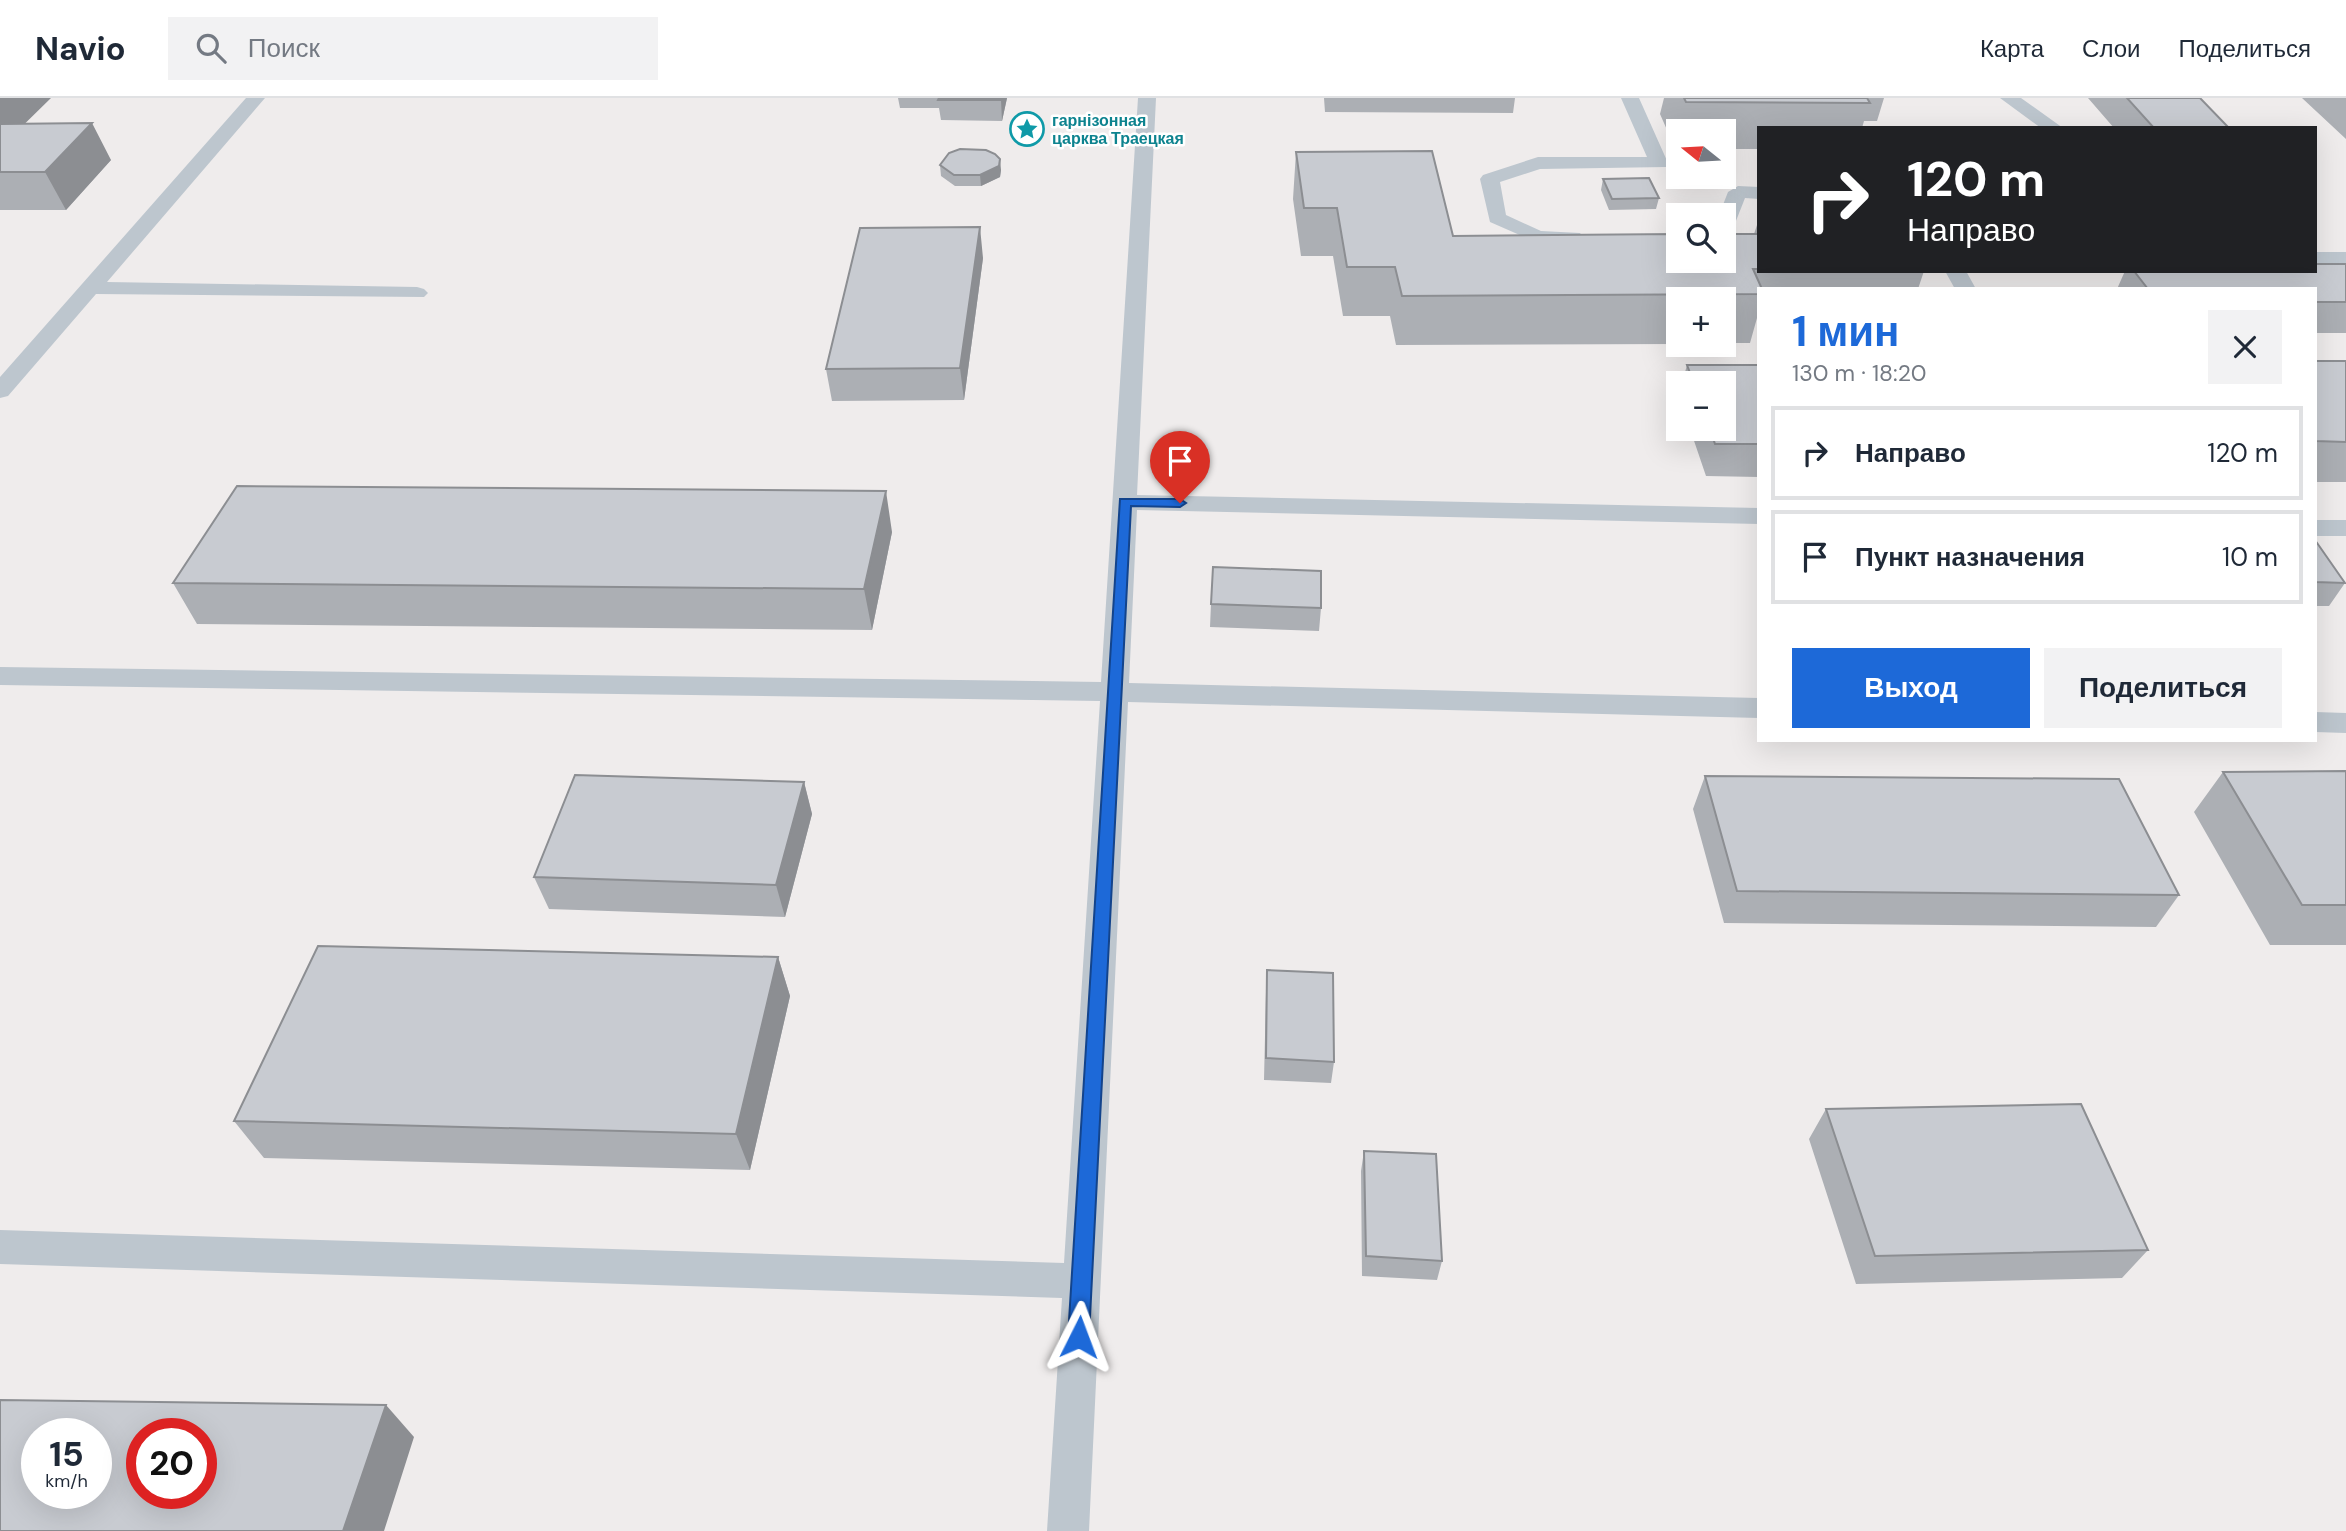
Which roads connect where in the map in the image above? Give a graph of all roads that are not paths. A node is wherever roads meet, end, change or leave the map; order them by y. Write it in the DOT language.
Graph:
graph roads {
  1 [pos="256,98"];
  2 [pos="1147,98"];
  3 [pos="1630,98"];
  4 [pos="2010,98"];
  5 [pos="2051,126"];
  6 [pos="1757,193"];
  7 [pos="1733,203"];
  8 [pos="1594,237"];
  9 [pos="2317,258"];
  10 [pos="2346,258"];
  11 [pos="90,288"];
  12 [pos="417,293"];
  13 [pos="0,391"];
  14 [pos="1125,502"];
  15 [pos="1757,516"];
  16 [pos="2317,528"];
  17 [pos="2346,528"];
  18 [pos="0,676"];
  19 [pos="1114,692"];
  20 [pos="1757,708"];
  21 [pos="2317,722"];
  22 [pos="2346,723"];
  23 [pos="0,1247"];
  24 [pos="1082,1281"];
  25 [pos="1068,1531"];
  1 -- 11 [label="lane"];
  2 -- 14 [label="lane"];
  3 -- 8 [label="lane"];
  4 -- 5 [label="lane"];
  6 -- 7 [label="lane"];
  9 -- 10 [label="lane"];
  11 -- 12 [label="lane"];
  11 -- 13 [label="lane"];
  14 -- 15 [label="lane"];
  14 -- 19 [label="lane"];
  16 -- 17 [label="lane"];
  18 -- 19 [label="lane"];
  19 -- 20 [label="lane"];
  19 -- 24 [label="lane"];
  21 -- 22 [label="lane"];
  23 -- 24 [label="lane"];
  24 -- 25 [label="lane"];
}
